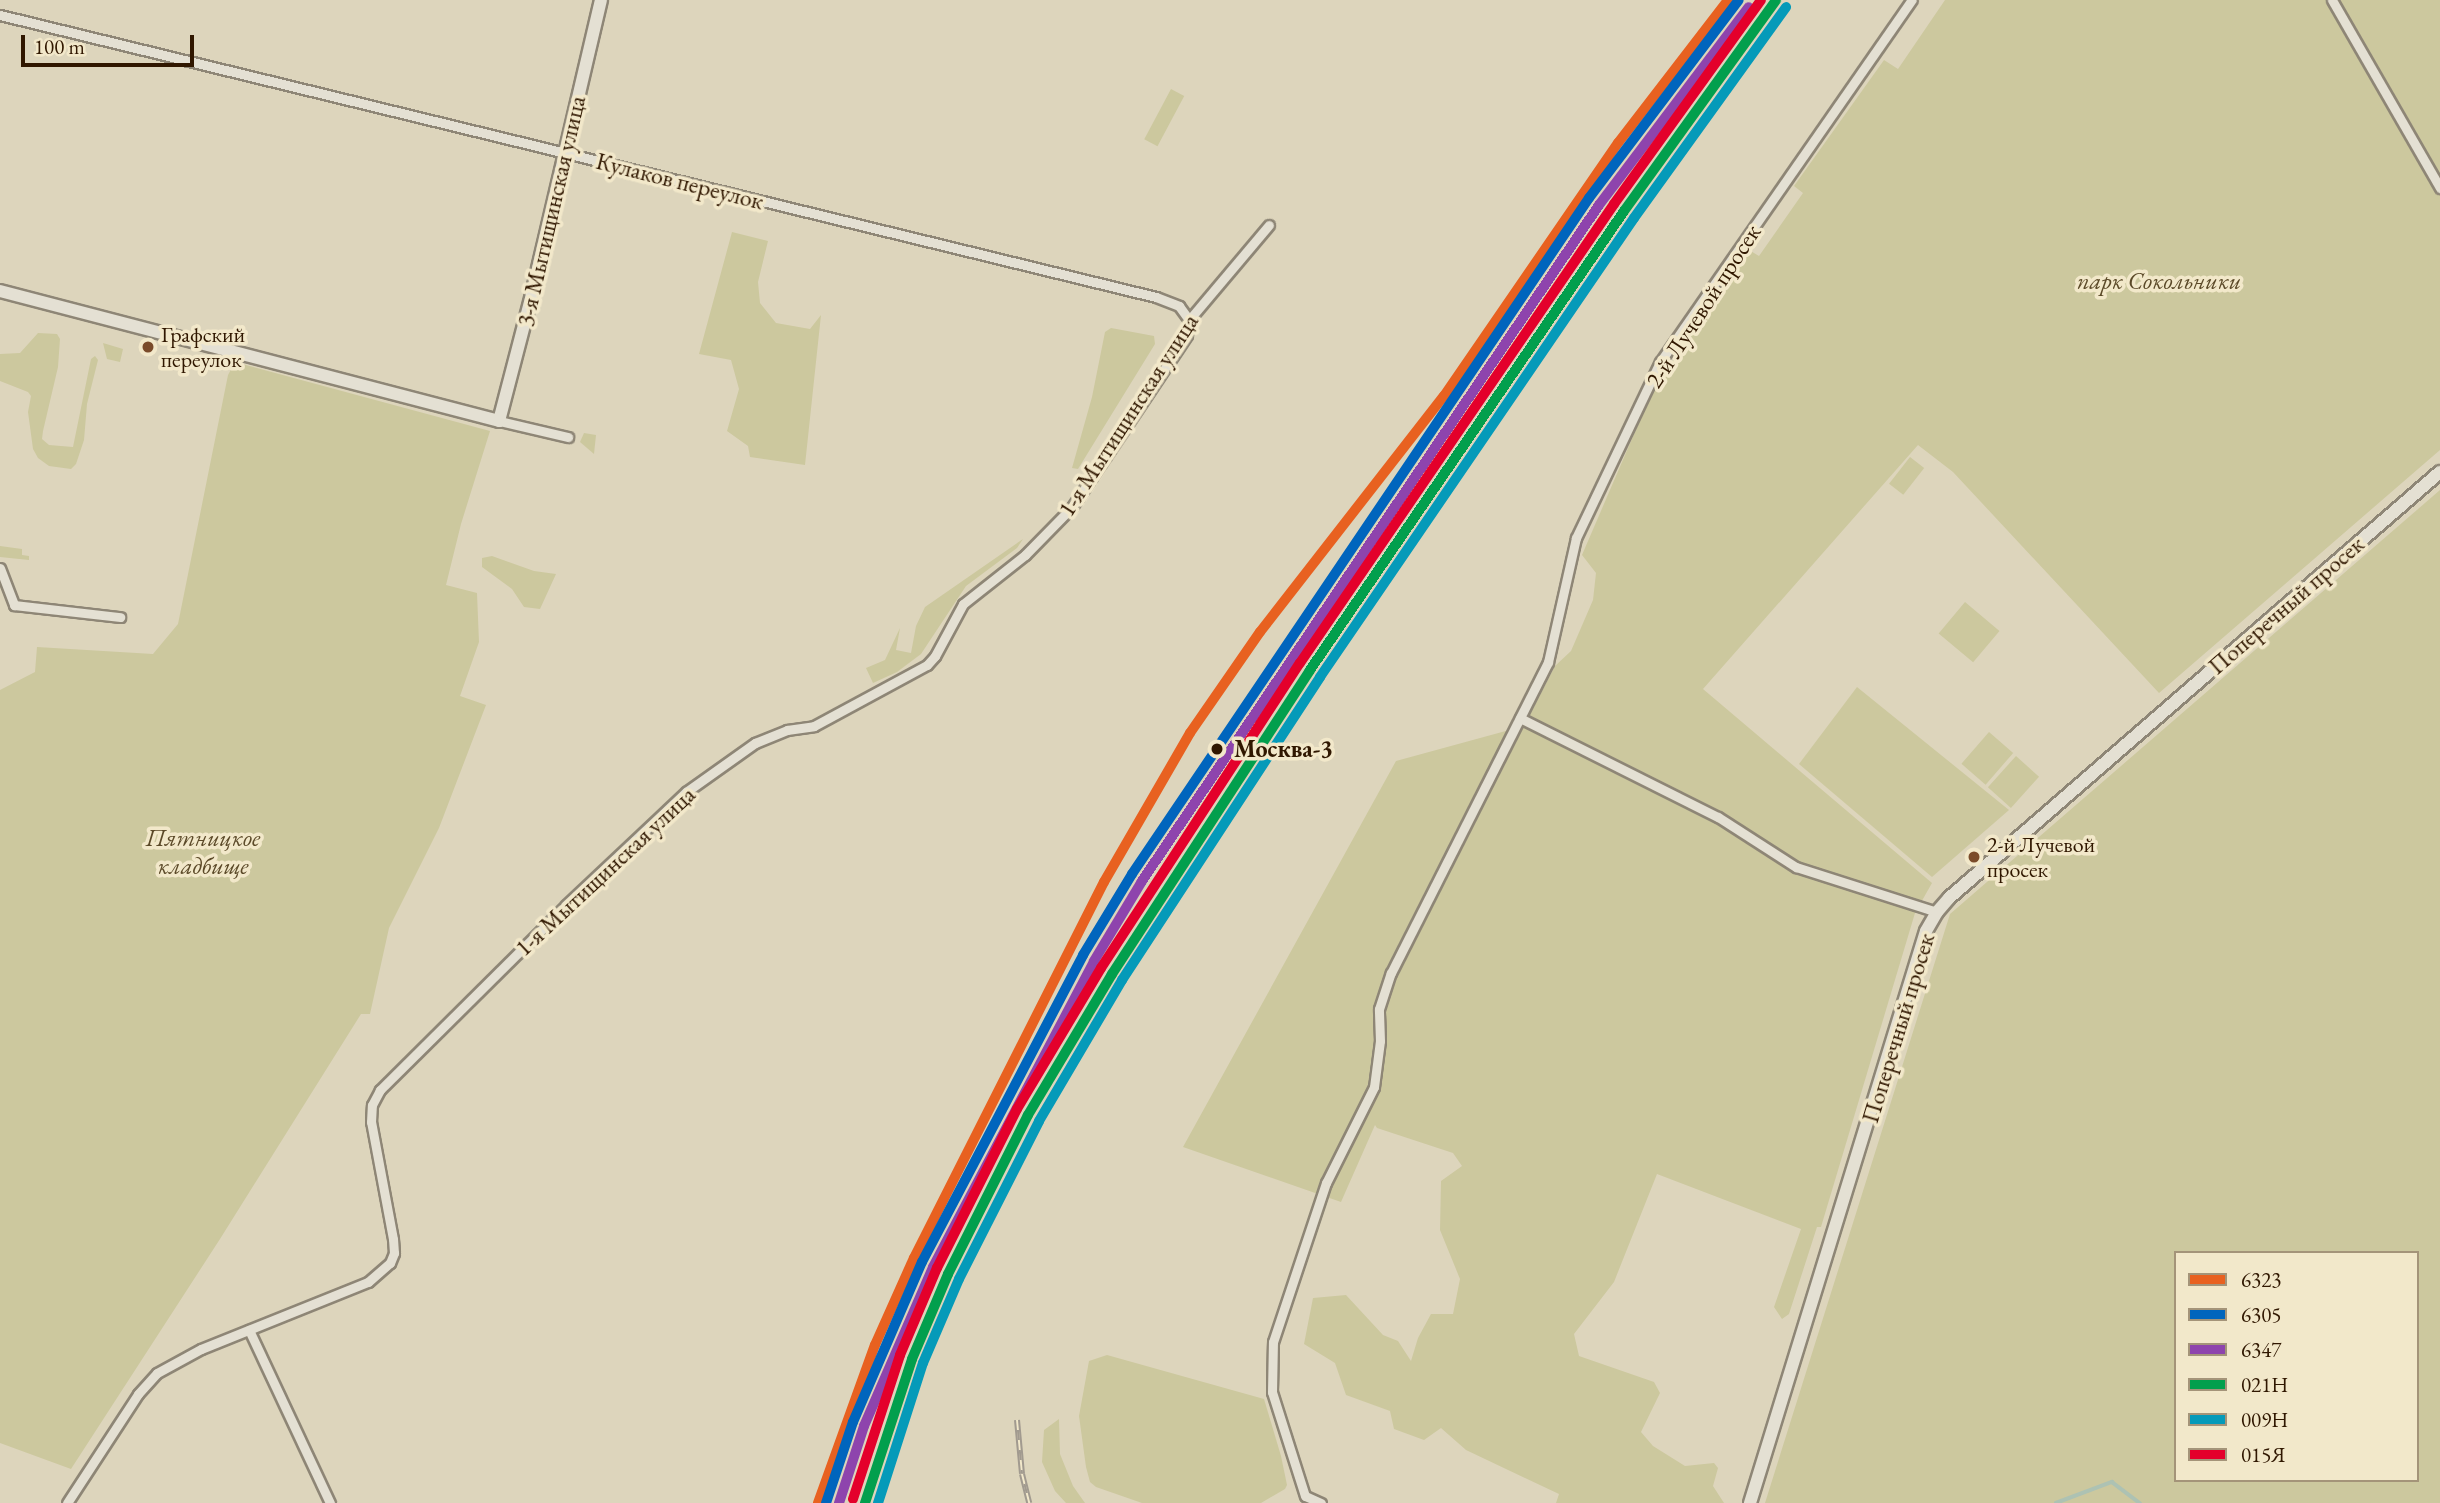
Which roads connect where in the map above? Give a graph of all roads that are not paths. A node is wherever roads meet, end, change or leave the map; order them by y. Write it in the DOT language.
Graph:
graph roads {
  1 [pos="601,0"];
  2 [pos="1912,0"];
  3 [pos="2332,0"];
  4 [pos="0,15"];
  5 [pos="565,153"];
  6 [pos="2440,188"];
  7 [pos="1269,225"];
  8 [pos="0,291"];
  9 [pos="1189,320"];
  10 [pos="499,421"];
  11 [pos="568,437"];
  12 [pos="2440,472"];
  13 [pos="0,568"];
  14 [pos="120,617"];
  15 [pos="1520,718"];
  16 [pos="1937,912"];
  17 [pos="249,1330"];
  18 [pos="67,1503"];
  19 [pos="330,1503"];
  20 [pos="1321,1503"];
  21 [pos="1750,1503"];
  1 -- 5 [label="street, 3-я Мытищинская улица"];
  2 -- 15 [label="street, 2-й Лучевой просек"];
  3 -- 6 [label="street"];
  4 -- 5 [label="street, Кулаков переулок"];
  5 -- 9 [label="street, Кулаков переулок"];
  5 -- 10 [label="street, 3-я Мытищинская улица"];
  7 -- 9 [label="street, 1-я Мытищинская улица"];
  8 -- 10 [label="street"];
  9 -- 17 [label="street, 1-я Мытищинская улица"];
  10 -- 11 [label="street"];
  12 -- 16 [label="street, Поперечный просек"];
  13 -- 14 [label="street"];
  15 -- 16 [label="street"];
  15 -- 20 [label="street, 2-й Лучевой просек"];
  16 -- 21 [label="street, Поперечный просек"];
  17 -- 18 [label="street, 1-я Мытищинская улица"];
  17 -- 19 [label="street"];
}
